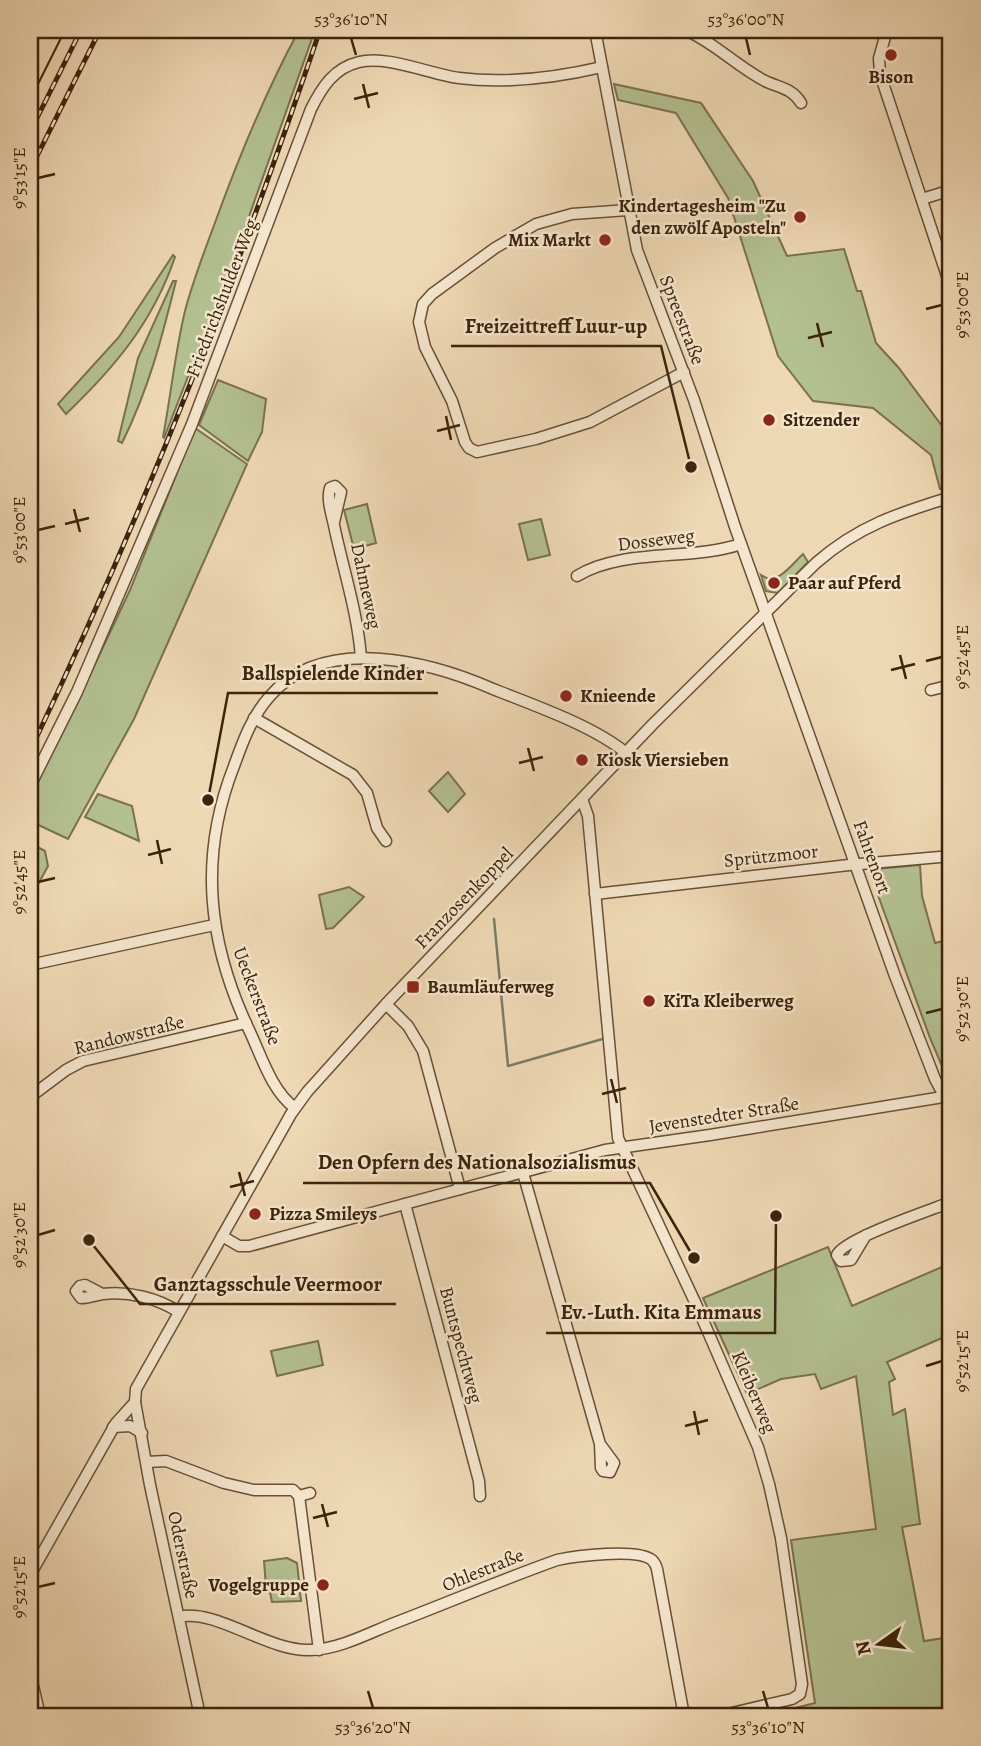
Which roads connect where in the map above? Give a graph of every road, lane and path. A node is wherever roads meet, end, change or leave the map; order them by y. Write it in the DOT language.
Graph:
graph roads {
  1 [pos="595,30"];
  2 [pos="685,30"];
  3 [pos="887,30"];
  4 [pos="945,30"];
  5 [pos="951,30"];
  6 [pos="602,67"];
  7 [pos="801,103"];
  8 [pos="951,190"];
  9 [pos="922,199"];
  10 [pos="628,210"];
  11 [pos="951,288"];
  12 [pos="684,372"];
  13 [pos="951,497"];
  14 [pos="334,522"];
  15 [pos="741,544"];
  16 [pos="577,576"];
  17 [pos="766,614"];
  18 [pos="361,658"];
  19 [pos="951,685"];
  20 [pos="931,690"];
  21 [pos="254,718"];
  22 [pos="626,753"];
  23 [pos="30,786"];
  24 [pos="582,799"];
  25 [pos="386,841"];
  26 [pos="951,856"];
  27 [pos="856,865"];
  28 [pos="595,894"];
  29 [pos="214,925"];
  30 [pos="30,964"];
  31 [pos="386,1004"];
  32 [pos="246,1023"];
  33 [pos="947,1096"];
  34 [pos="30,1097"];
  35 [pos="295,1108"];
  36 [pos="951,1109"];
  37 [pos="623,1147"];
  38 [pos="523,1173"];
  39 [pos="460,1189"];
  40 [pos="951,1202"];
  41 [pos="405,1204"];
  42 [pos="866,1235"];
  43 [pos="222,1236"];
  44 [pos="102,1294"];
  45 [pos="179,1312"];
  46 [pos="135,1402"];
  47 [pos="113,1427"];
  48 [pos="142,1433"];
  49 [pos="600,1444"];
  50 [pos="147,1462"];
  51 [pos="481,1496"];
  52 [pos="30,1575"];
  53 [pos="179,1617"];
  54 [pos="318,1650"];
  55 [pos="30,1673"];
  56 [pos="40,1716"];
  57 [pos="200,1716"];
  58 [pos="684,1716"];
  59 [pos="719,1716"];
  1 -- 6 [label="street, Spreestraße"];
  2 -- 7 [label="street"];
  3 -- 9 [label="street"];
  4 -- 5 [label="main road"];
  6 -- 10 [label="street, Spreestraße"];
  6 -- 23 [label="street, Friedrichshulder Weg"];
  8 -- 9 [label="street"];
  9 -- 11 [label="street"];
  10 -- 12 [label="street, Spreestraße"];
  10 -- 12 [label="street"];
  12 -- 15 [label="street, Spreestraße"];
  13 -- 17 [label="street, Franzosenkoppel"];
  14 -- 18 [label="street, Dahmeweg"];
  15 -- 16 [label="street, Dosseweg"];
  15 -- 17 [label="street, Spreestraße"];
  17 -- 22 [label="street, Franzosenkoppel"];
  17 -- 27 [label="street, Fahrenort"];
  18 -- 21 [label="street, Ueckerstraße"];
  18 -- 22 [label="street, Ueckerstraße"];
  19 -- 20 [label="street"];
  21 -- 25 [label="street"];
  21 -- 29 [label="street, Ueckerstraße"];
  22 -- 24 [label="street, Franzosenkoppel"];
  24 -- 28 [label="street, Kleiberweg"];
  24 -- 31 [label="street, Franzosenkoppel"];
  26 -- 27 [label="street, Sprützmoor"];
  27 -- 28 [label="street, Sprützmoor"];
  27 -- 33 [label="street, Fahrenort"];
  28 -- 37 [label="street, Kleiberweg"];
  29 -- 30 [label="street"];
  29 -- 32 [label="street, Ueckerstraße"];
  31 -- 35 [label="street, Franzosenkoppel"];
  31 -- 39 [label="street"];
  32 -- 34 [label="street, Randowstraße"];
  32 -- 35 [label="street, Ueckerstraße"];
  33 -- 36 [label="street, Fahrenort"];
  33 -- 37 [label="street, Jevenstedter Straße"];
  35 -- 43 [label="street, Franzosenkoppel"];
  37 -- 38 [label="street, Jevenstedter Straße"];
  37 -- 59 [label="street, Kleiberweg"];
  38 -- 39 [label="street, Jevenstedter Straße"];
  38 -- 49 [label="street"];
  39 -- 41 [label="street, Jevenstedter Straße"];
  40 -- 42 [label="street"];
  41 -- 43 [label="street, Jevenstedter Straße"];
  41 -- 51 [label="street, Buntspechtweg"];
  43 -- 45 [label="street, Franzosenkoppel"];
  44 -- 45 [label="street"];
  45 -- 46 [label="street, Franzosenkoppel"];
  46 -- 47 [label="street, Franzosenkoppel"];
  46 -- 48 [label="street, Oderstraße"];
  47 -- 48 [label="street"];
  47 -- 52 [label="street, Franzosenkoppel"];
  48 -- 50 [label="street, Oderstraße"];
  50 -- 53 [label="street, Oderstraße"];
  50 -- 54 [label="street"];
  53 -- 54 [label="street, Ohlestraße"];
  53 -- 57 [label="street, Oderstraße"];
  54 -- 58 [label="street, Ohlestraße"];
  55 -- 56 [label="street"];
}
